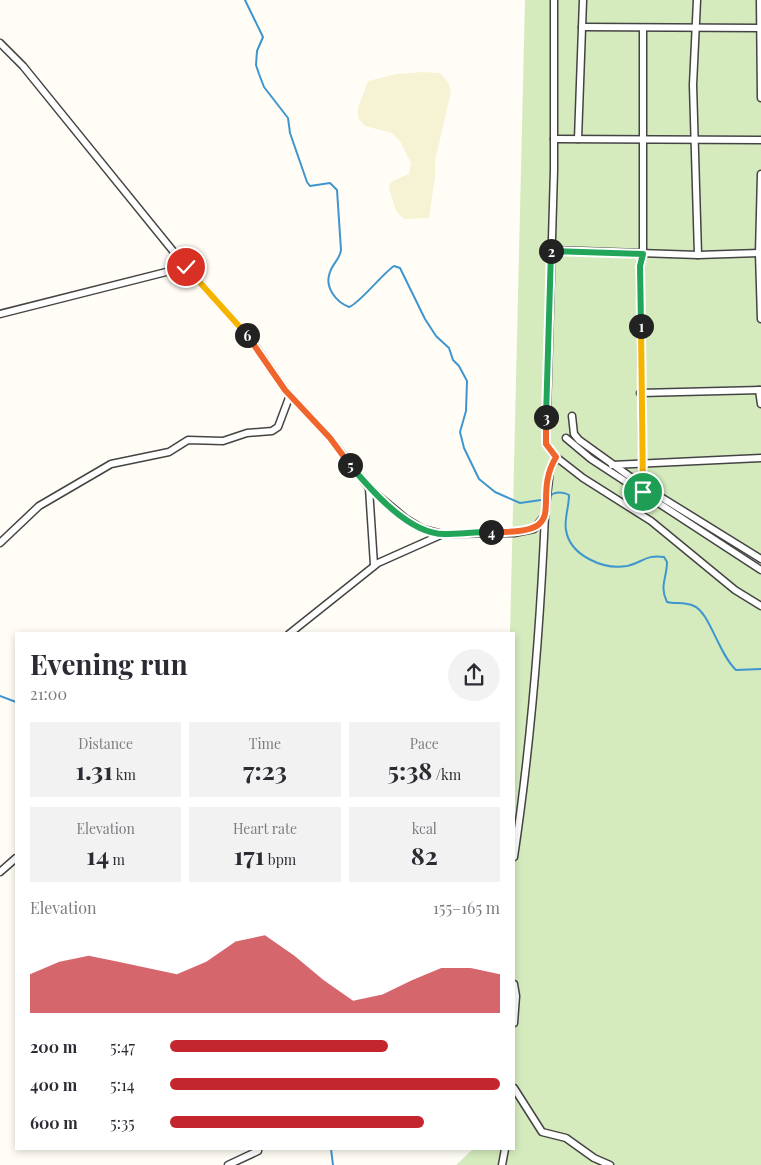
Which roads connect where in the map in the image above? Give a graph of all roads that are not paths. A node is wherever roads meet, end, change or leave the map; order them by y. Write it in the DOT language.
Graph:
graph roads {
  1 [pos="554,0"];
  2 [pos="583,0"];
  3 [pos="697,0"];
  4 [pos="760,0"];
  5 [pos="582,27"];
  6 [pos="643,28"];
  7 [pos="760,28"];
  8 [pos="694,29"];
  9 [pos="0,43"];
  10 [pos="761,98"];
  11 [pos="554,139"];
  12 [pos="578,139"];
  13 [pos="643,139"];
  14 [pos="696,140"];
  15 [pos="761,140"];
  16 [pos="761,174"];
  17 [pos="551,250"];
  18 [pos="759,253"];
  19 [pos="643,254"];
  20 [pos="698,255"];
  21 [pos="186,267"];
  22 [pos="0,314"];
  23 [pos="761,319"];
  24 [pos="760,390"];
  25 [pos="640,393"];
  26 [pos="290,395"];
  27 [pos="761,404"];
  28 [pos="572,416"];
  29 [pos="566,438"];
  30 [pos="556,457"];
  31 [pos="761,458"];
  32 [pos="642,462"];
  33 [pos="612,465"];
  34 [pos="369,488"];
  35 [pos="643,489"];
  36 [pos="545,515"];
  37 [pos="443,534"];
  38 [pos="0,543"];
  39 [pos="761,558"];
  40 [pos="374,565"];
  41 [pos="761,570"];
  42 [pos="761,606"];
  43 [pos="291,632"];
  44 [pos="515,849"];
  45 [pos="15,859"];
  46 [pos="0,872"];
  47 [pos="515,990"];
  48 [pos="515,1010"];
  49 [pos="515,1090"];
  50 [pos="505,1150"];
  51 [pos="258,1151"];
  52 [pos="228,1165"];
  53 [pos="502,1165"];
  54 [pos="610,1165"];
  1 -- 11 [label="street"];
  2 -- 5 [label="street"];
  3 -- 8 [label="street"];
  4 -- 7 [label="street"];
  5 -- 6 [label="street"];
  5 -- 12 [label="street"];
  6 -- 8 [label="street"];
  6 -- 13 [label="street"];
  7 -- 8 [label="street"];
  7 -- 10 [label="street"];
  8 -- 14 [label="street"];
  9 -- 21 [label="street"];
  11 -- 12 [label="street"];
  11 -- 17 [label="street"];
  12 -- 13 [label="street"];
  13 -- 14 [label="street"];
  13 -- 19 [label="street"];
  14 -- 15 [label="street"];
  14 -- 20 [label="street"];
  16 -- 18 [label="street"];
  17 -- 19 [label="street"];
  17 -- 30 [label="street"];
  18 -- 20 [label="street"];
  18 -- 23 [label="street"];
  19 -- 20 [label="street"];
  19 -- 25 [label="street"];
  21 -- 22 [label="street"];
  21 -- 26 [label="street"];
  24 -- 25 [label="street"];
  24 -- 27 [label="street"];
  25 -- 32 [label="street"];
  26 -- 34 [label="street"];
  26 -- 38 [label="street"];
  28 -- 33 [label="street"];
  29 -- 35 [label="street"];
  30 -- 36 [label="street"];
  30 -- 42 [label="street"];
  31 -- 32 [label="street"];
  32 -- 33 [label="street"];
  32 -- 35 [label="street"];
  33 -- 35 [label="street"];
  34 -- 37 [label="street"];
  34 -- 40 [label="street"];
  35 -- 39 [label="street"];
  35 -- 41 [label="street"];
  36 -- 37 [label="street"];
  36 -- 44 [label="street"];
  37 -- 40 [label="street"];
  40 -- 43 [label="street"];
  45 -- 46 [label="street"];
  47 -- 48 [label="street"];
  49 -- 54 [label="street"];
  50 -- 53 [label="street"];
  51 -- 52 [label="street"];
}
